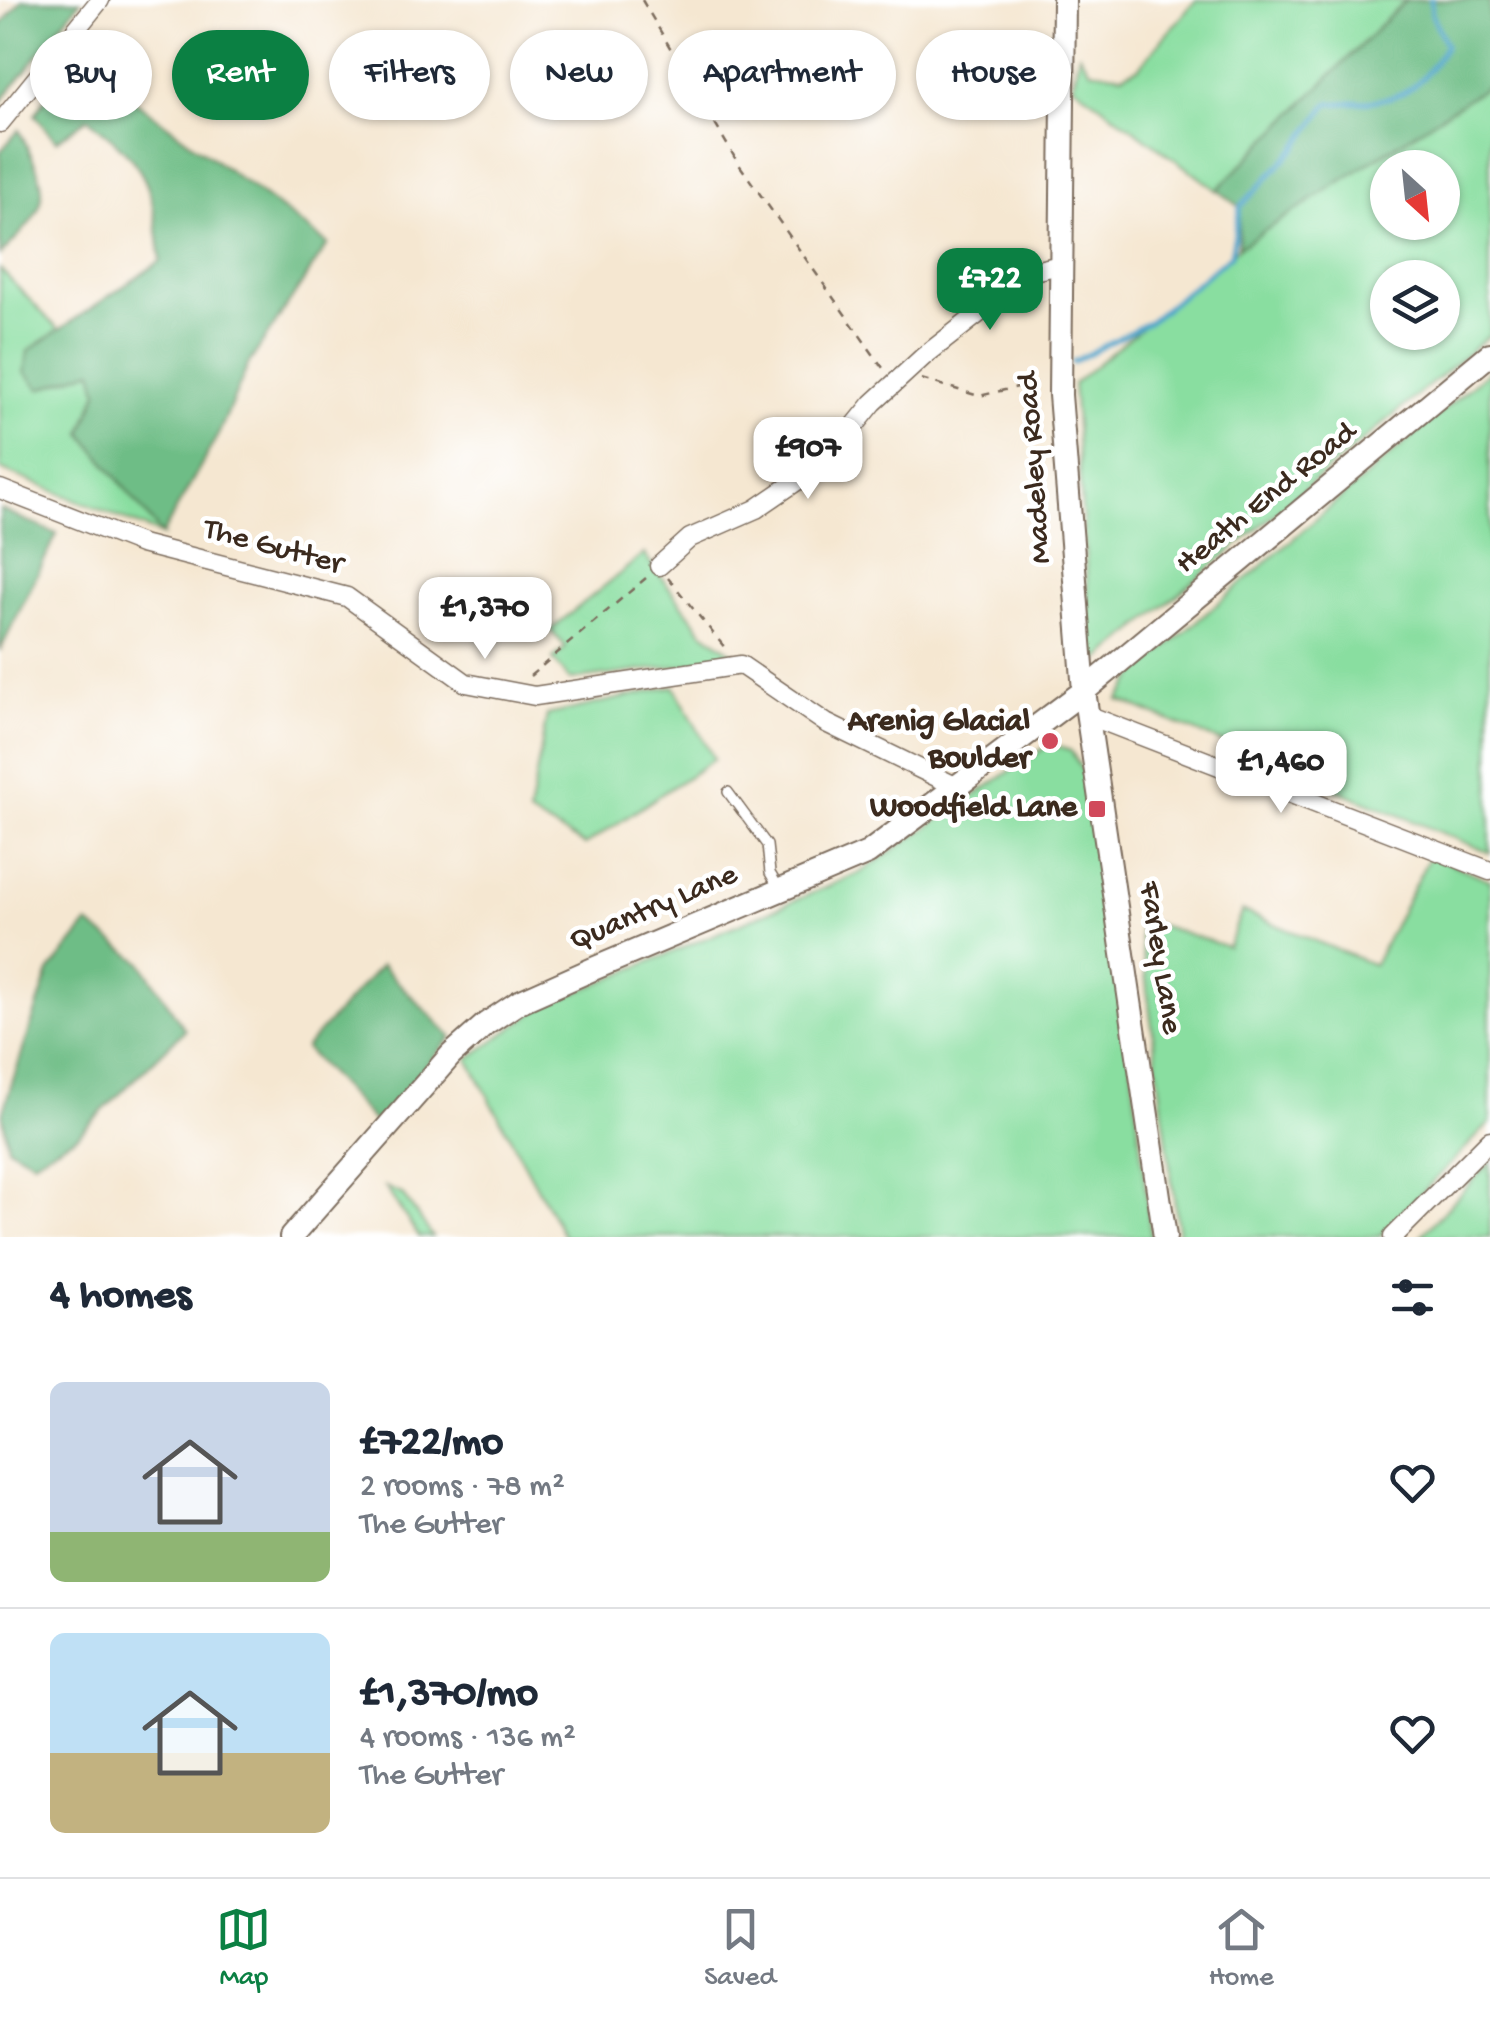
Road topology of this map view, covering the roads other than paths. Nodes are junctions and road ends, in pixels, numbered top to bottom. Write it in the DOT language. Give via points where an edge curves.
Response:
graph roads {
  1 [pos="100,0"];
  2 [pos="1064,0"];
  3 [pos="0,123"];
  4 [pos="1061,265"];
  5 [pos="1490,354"];
  6 [pos="0,489"];
  7 [pos="659,566"];
  8 [pos="1084,691"];
  9 [pos="1090,716"];
  10 [pos="959,788"];
  11 [pos="728,792"];
  12 [pos="1490,871"];
  13 [pos="781,892"];
  14 [pos="1490,1140"];
  15 [pos="291,1237"];
  16 [pos="1165,1237"];
  17 [pos="1393,1237"];
  1 -- 3 [label="street"];
  2 -- 4 [label="street, Madeley Road"];
  4 -- 7 [label="street" via="1034,271 905,374 826,460 756,509 690,538"];
  4 -- 8 [label="street, Madeley Road" via="1060,376"];
  5 -- 8 [label="street, Heath End Road"];
  6 -- 10 [label="street, The Gutter" via="141,544 347,597 466,682 535,696 745,668 826,723"];
  8 -- 9 [label="street, Farley Lane"];
  8 -- 10 [label="street, Quantry Lane"];
  9 -- 12 [label="street"];
  9 -- 16 [label="street, Farley Lane"];
  10 -- 13 [label="street, Quantry Lane" via="868,854"];
  11 -- 13 [label="lane" via="766,845"];
  13 -- 15 [label="street, Quantry Lane" via="548,989 486,1024"];
  14 -- 17 [label="street"];
}
